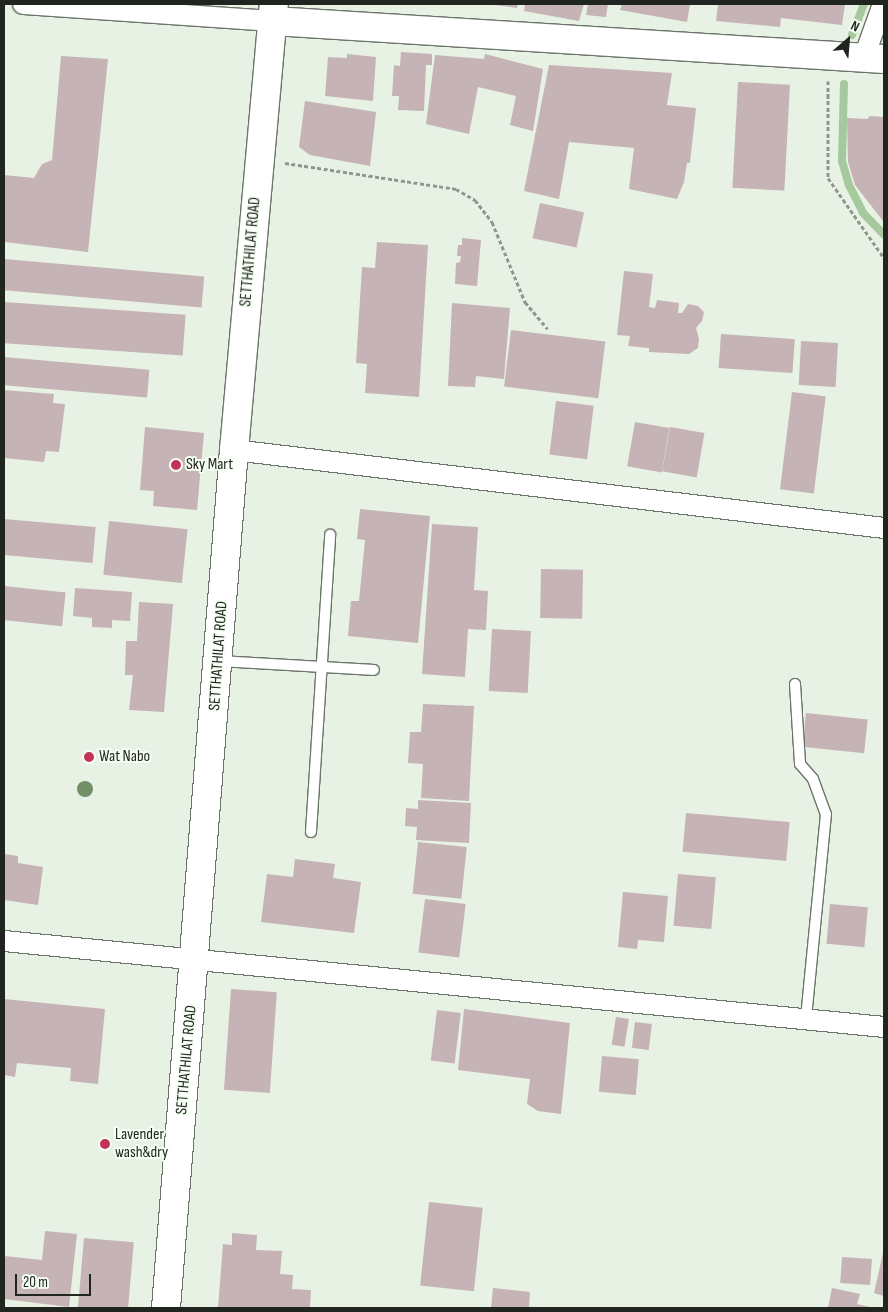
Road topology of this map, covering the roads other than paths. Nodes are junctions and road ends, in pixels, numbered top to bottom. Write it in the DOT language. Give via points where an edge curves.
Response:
graph roads {
  1 [pos="23,4"];
  2 [pos="883,4"];
  3 [pos="273,12"];
  4 [pos="874,58"];
  5 [pos="234,450"];
  6 [pos="884,528"];
  7 [pos="330,535"];
  8 [pos="218,661"];
  9 [pos="321,667"];
  10 [pos="374,670"];
  11 [pos="794,684"];
  12 [pos="311,832"];
  13 [pos="4,941"];
  14 [pos="195,960"];
  15 [pos="806,1019"];
  16 [pos="884,1027"];
  17 [pos="166,1308"];
  1 -- 3 [label="street"];
  2 -- 4 [label="street"];
  3 -- 4 [label="street"];
  3 -- 5 [label="street, SETTHATHILAT ROAD"];
  5 -- 6 [label="street"];
  5 -- 8 [label="street, SETTHATHILAT ROAD"];
  7 -- 9 [label="lane"];
  8 -- 9 [label="lane"];
  8 -- 14 [label="street, SETTHATHILAT ROAD"];
  9 -- 10 [label="lane"];
  9 -- 12 [label="lane"];
  11 -- 15 [label="lane" via="800,764 813,779 826,814"];
  13 -- 14 [label="street"];
  14 -- 15 [label="street"];
  14 -- 17 [label="street, SETTHATHILAT ROAD"];
  15 -- 16 [label="street"];
}
